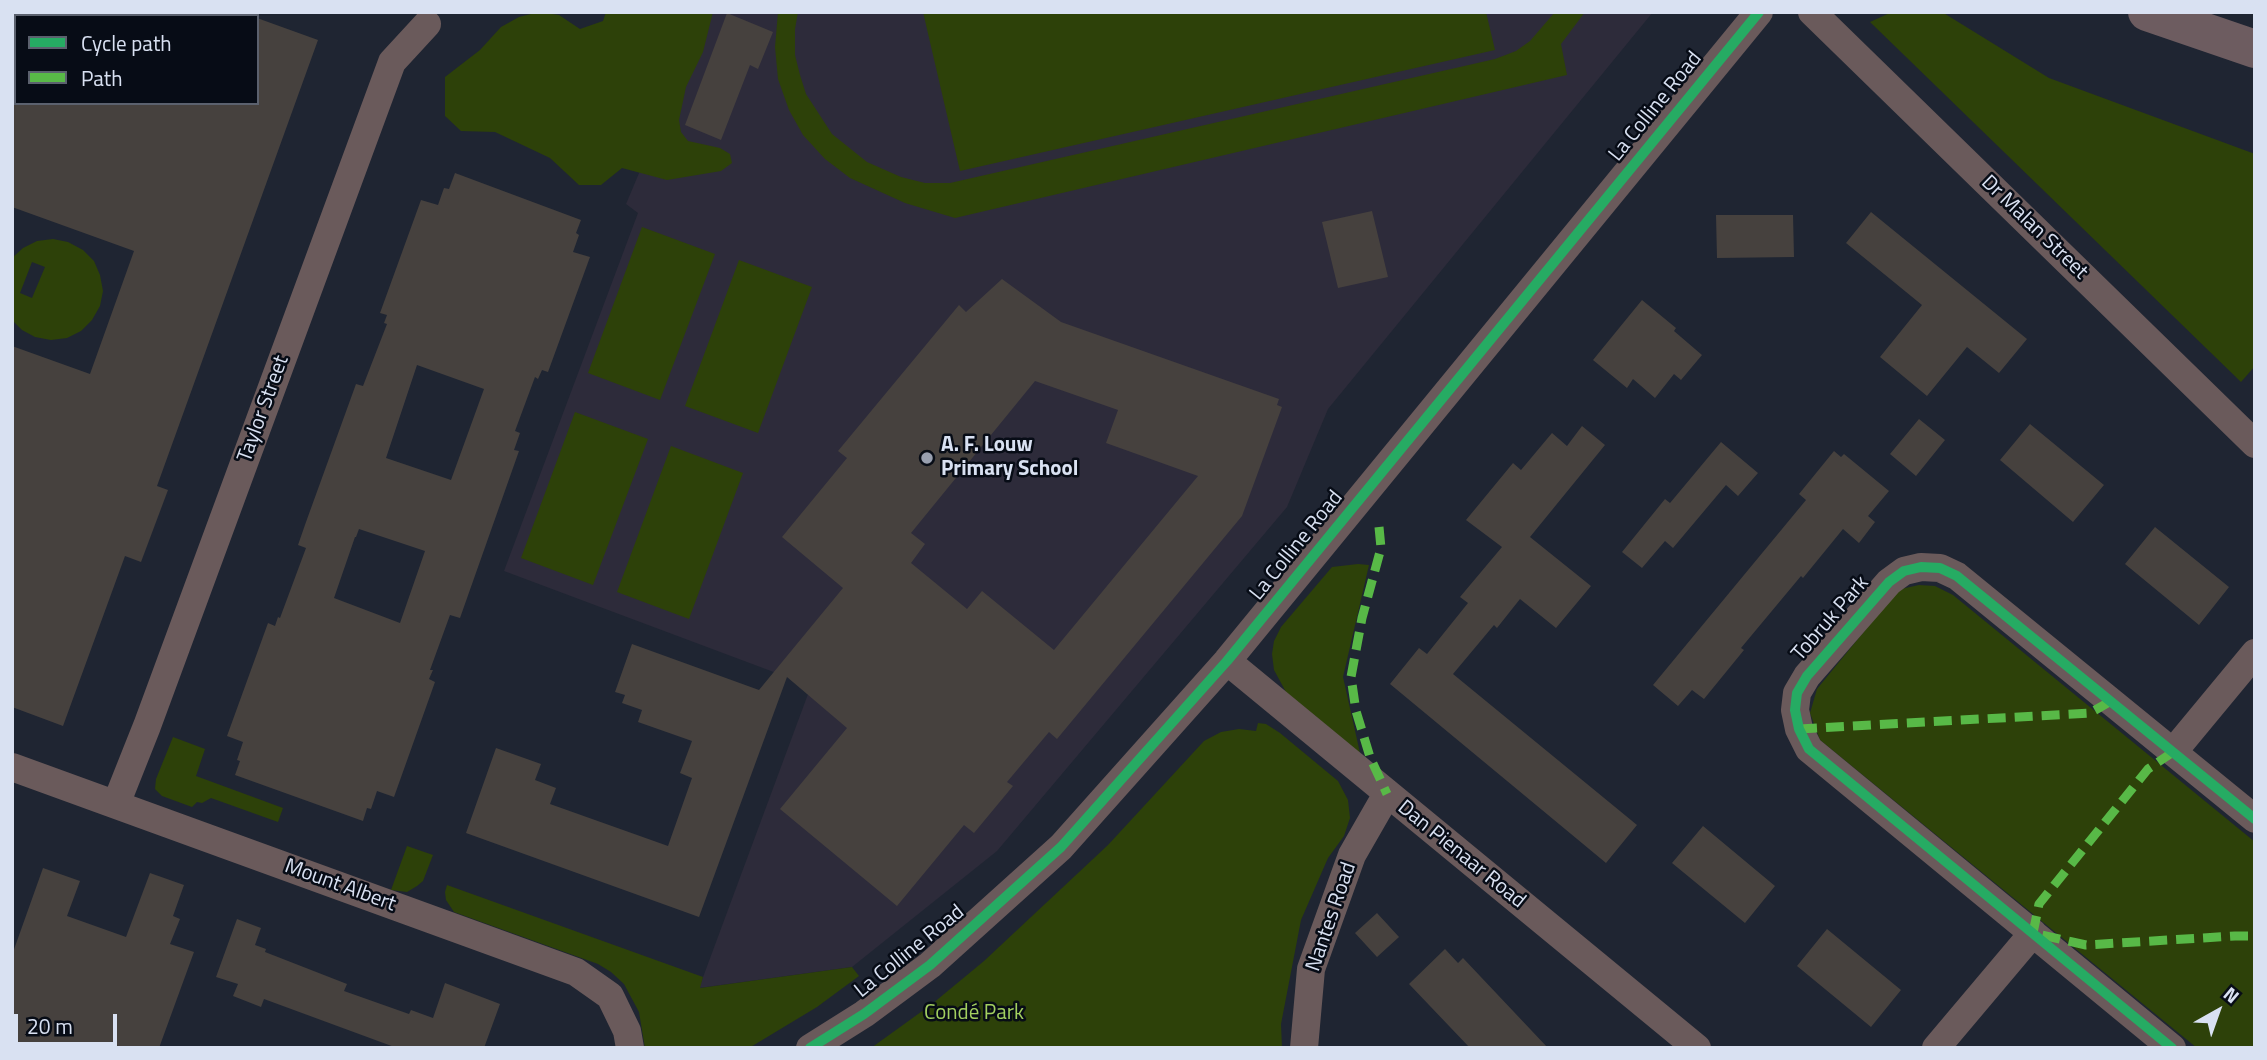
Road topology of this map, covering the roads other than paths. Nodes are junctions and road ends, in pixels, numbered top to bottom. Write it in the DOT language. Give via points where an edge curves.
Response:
graph roads {
  1 [pos="1759,12"];
  2 [pos="1812,12"];
  3 [pos="2147,12"];
  4 [pos="427,24"];
  5 [pos="2255,48"];
  6 [pos="2255,444"];
  7 [pos="2255,653"];
  8 [pos="1227,661"];
  9 [pos="2173,752"];
  10 [pos="12,767"];
  11 [pos="1387,794"];
  12 [pos="116,804"];
  13 [pos="2255,819"];
  14 [pos="2033,933"];
  15 [pos="630,1048"];
  16 [pos="810,1048"];
  17 [pos="1304,1048"];
  18 [pos="1697,1048"];
  19 [pos="1936,1048"];
  20 [pos="2172,1048"];
  1 -- 8 [label="street, La Colline Road"];
  2 -- 6 [label="street, Dr Malan Street"];
  3 -- 5 [label="main road"];
  4 -- 12 [label="street, Taylor Street" via="392,61"];
  7 -- 9 [label="street"];
  8 -- 11 [label="street, Dan Pienaar Road"];
  8 -- 16 [label="street, La Colline Road" via="1061,846 930,965"];
  9 -- 13 [label="street, Tobruk Park"];
  9 -- 14 [label="street, Tobruk Park" via="1957,576 1940,568 1921,566 1889,582 1807,676 1797,693 1795,710 1809,749"];
  10 -- 12 [label="street, Mount Albert"];
  11 -- 17 [label="street, Nantes Road" via="1352,855 1311,969"];
  11 -- 18 [label="street, Dan Pienaar Road"];
  12 -- 15 [label="street, Mount Albert" via="576,972 610,996 628,1031"];
  14 -- 19 [label="street"];
  14 -- 20 [label="street, Tobruk Park"];
}
